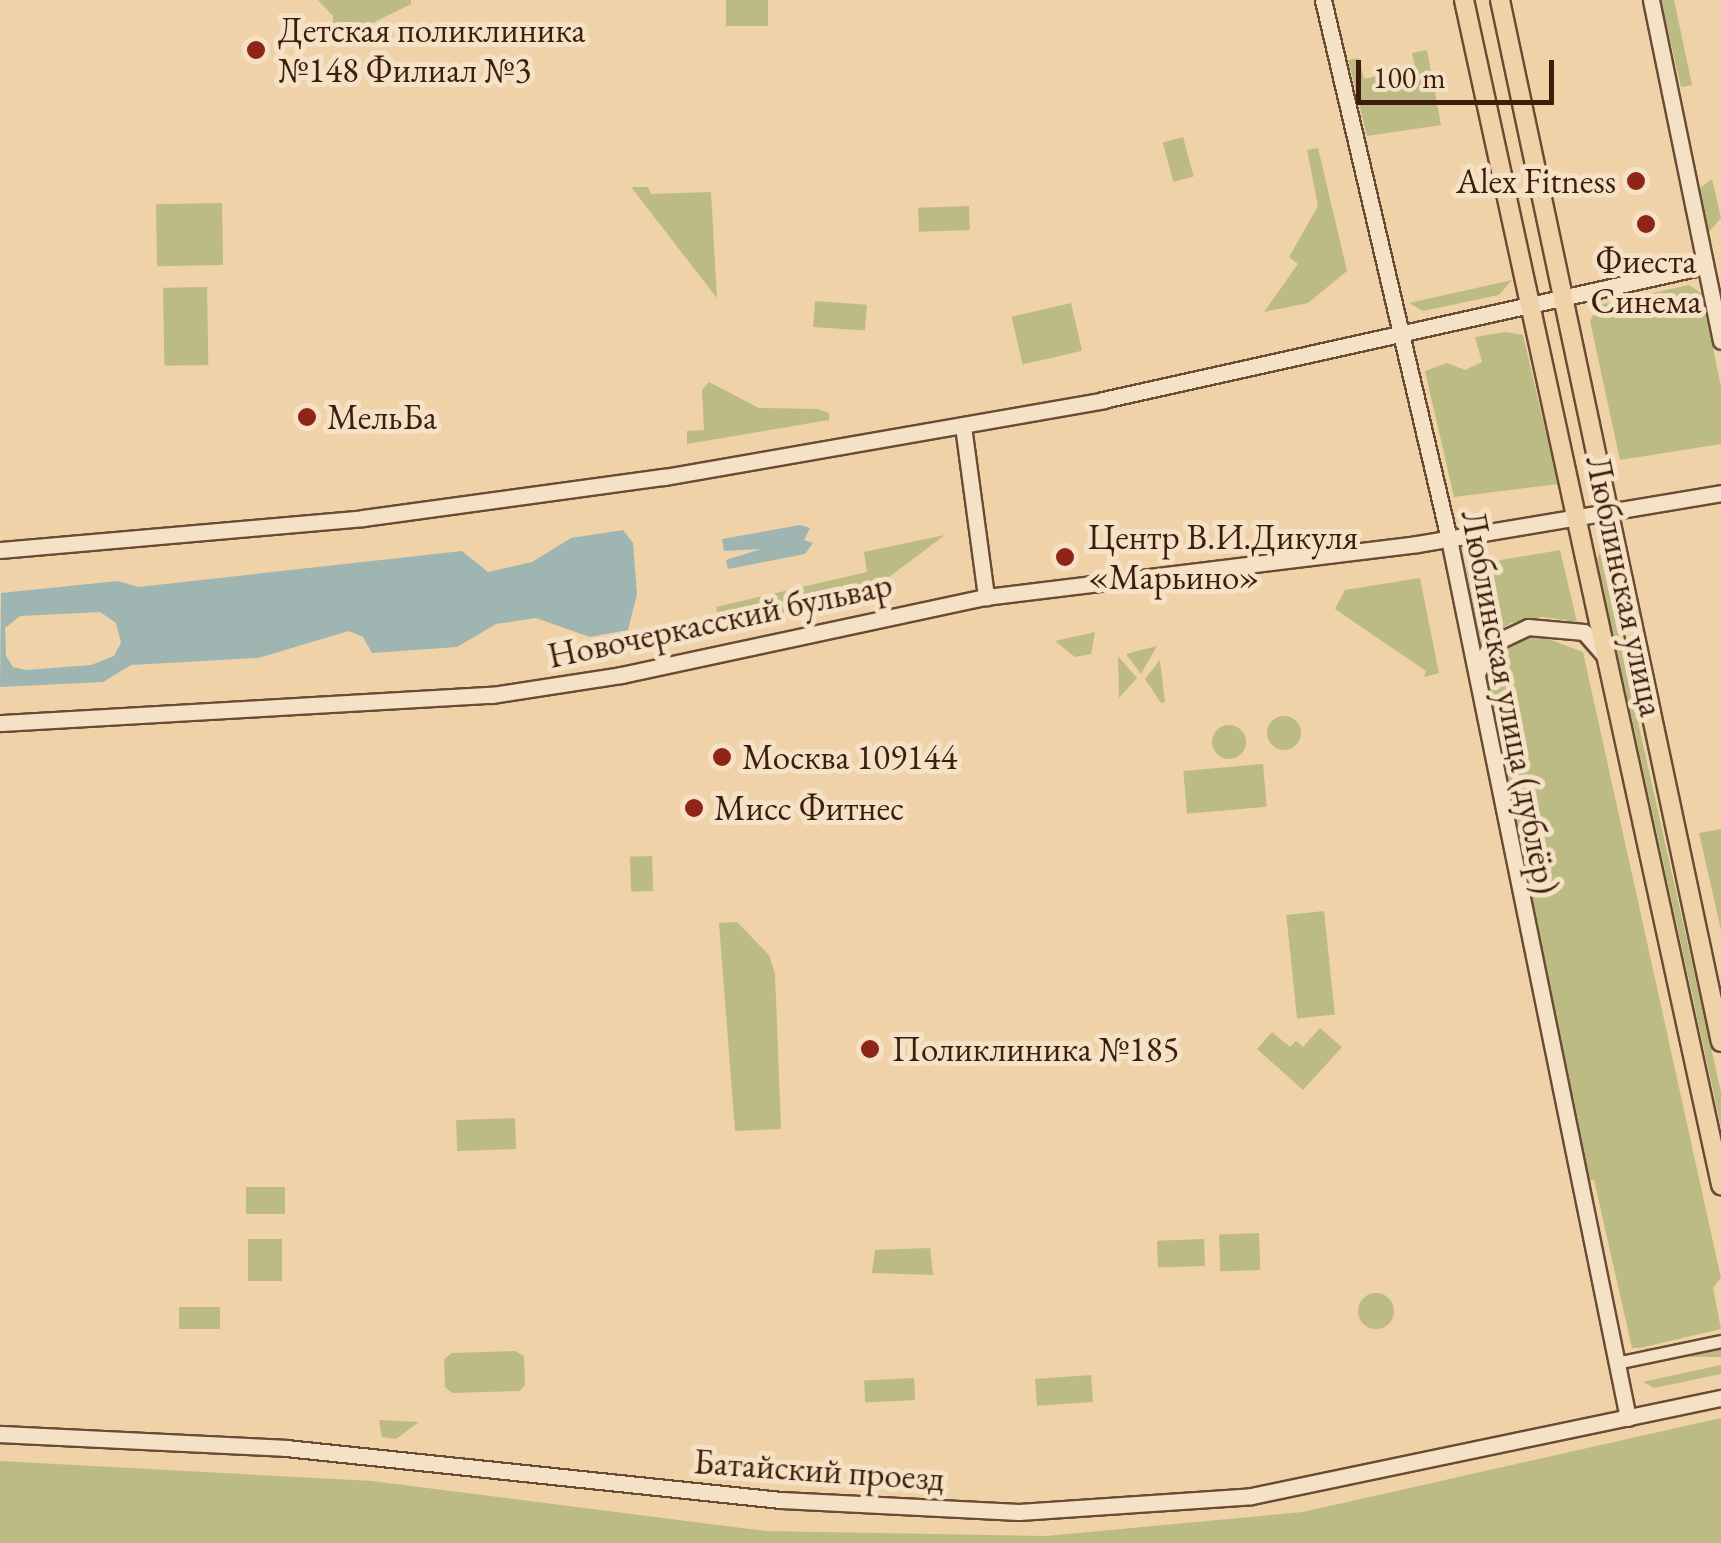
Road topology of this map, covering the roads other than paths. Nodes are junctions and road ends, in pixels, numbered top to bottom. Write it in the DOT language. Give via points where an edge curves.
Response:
graph roads {
  1 [pos="1323,0"];
  2 [pos="1464,0"];
  3 [pos="1500,0"];
  4 [pos="1651,0"];
  5 [pos="1706,266"];
  6 [pos="1564,299"];
  7 [pos="1530,306"];
  8 [pos="1719,320"];
  9 [pos="1401,334"];
  10 [pos="1721,341"];
  11 [pos="963,426"];
  12 [pos="1721,493"];
  13 [pos="1608,513"];
  14 [pos="1577,519"];
  15 [pos="1448,539"];
  16 [pos="0,550"];
  17 [pos="986,597"];
  18 [pos="1608,664"];
  19 [pos="1476,678"];
  20 [pos="0,723"];
  21 [pos="1721,1042"];
  22 [pos="1721,1185"];
  23 [pos="1721,1341"];
  24 [pos="1616,1363"];
  25 [pos="1721,1398"];
  26 [pos="1628,1418"];
  27 [pos="0,1434"];
  1 -- 9 [label="street, Люблинская улица (дублёр)"];
  2 -- 7 [label="main road, Люблинская улица"];
  3 -- 6 [label="main road, Люблинская улица"];
  4 -- 5 [label="street"];
  5 -- 6 [label="street"];
  5 -- 8 [label="street"];
  6 -- 7 [label="street"];
  6 -- 13 [label="main road, Люблинская улица"];
  7 -- 9 [label="street"];
  7 -- 14 [label="main road, Люблинская улица"];
  8 -- 10 [label="street"];
  9 -- 11 [label="street"];
  9 -- 15 [label="street, Люблинская улица (дублёр)"];
  11 -- 16 [label="street" via="475,505"];
  11 -- 17 [label="street"];
  12 -- 13 [label="street, Новочеркасский бульвар"];
  13 -- 14 [label="street, Новочеркасский бульвар"];
  13 -- 21 [label="main road, Люблинская улица"];
  14 -- 15 [label="street, Новочеркасский бульвар"];
  14 -- 18 [label="main road, Люблинская улица"];
  15 -- 17 [label="street, Новочеркасский бульвар"];
  15 -- 19 [label="street, Люблинская улица (дублёр)"];
  17 -- 20 [label="street, Новочеркасский бульвар" via="492,695"];
  18 -- 19 [label="street" via="1584,632 1543,624 1516,629 1490,645"];
  18 -- 22 [label="main road, Люблинская улица"];
  19 -- 24 [label="street, Люблинская улица (дублёр)"];
  23 -- 24 [label="street"];
  24 -- 26 [label="street, Люблинская улица (дублёр)"];
  25 -- 26 [label="street, Батайский проезд"];
  26 -- 27 [label="street, Батайский проезд" via="1251,1496 1019,1512 780,1500 286,1448"];
}
